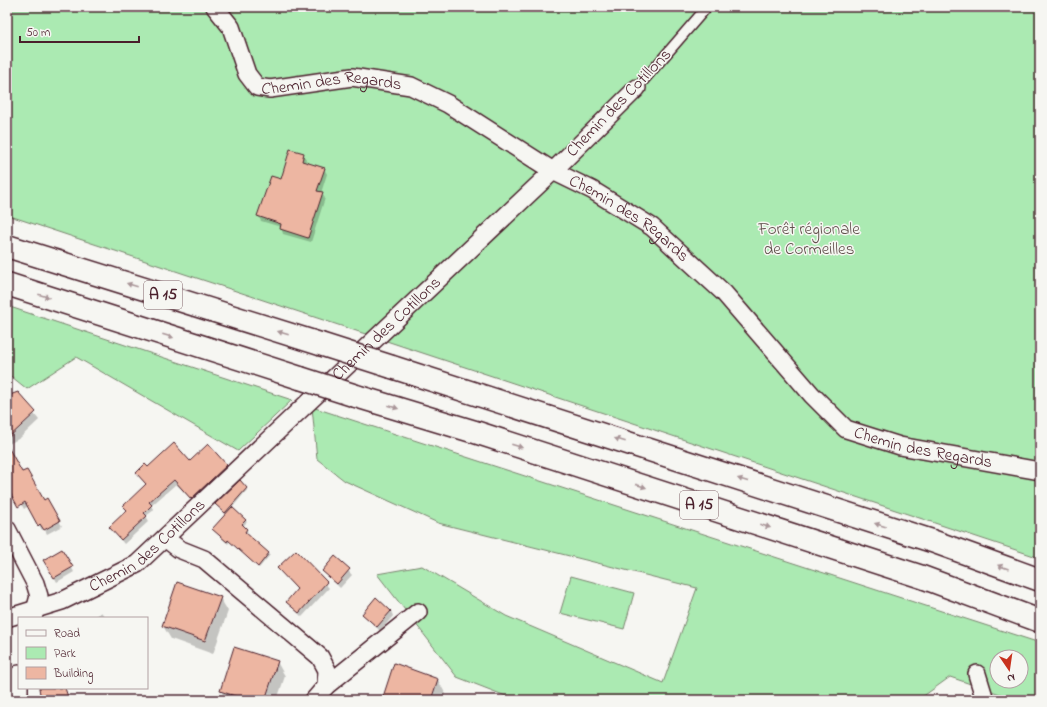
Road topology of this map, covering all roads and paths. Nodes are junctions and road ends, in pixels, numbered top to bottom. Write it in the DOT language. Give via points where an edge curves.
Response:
graph roads {
  1 [pos="216,7"];
  2 [pos="707,7"];
  3 [pos="637,88"];
  4 [pos="553,171"];
  5 [pos="7,246"];
  6 [pos="7,284"];
  7 [pos="1040,471"];
  8 [pos="7,529"];
  9 [pos="165,538"];
  10 [pos="1040,580"];
  11 [pos="418,612"];
  12 [pos="35,614"];
  13 [pos="7,617"];
  14 [pos="1040,621"];
  15 [pos="977,674"];
  16 [pos="326,686"];
  17 [pos="18,689"];
  18 [pos="20,700"];
  19 [pos="314,700"];
  20 [pos="985,700"];
  1 -- 4 [label="street, Chemin des Regards" via="231,27 247,74 257,87 270,89 352,77 411,86 448,104"];
  2 -- 3 [label="lane, Chemin des Cotillons"];
  3 -- 4 [label="street, Chemin des Cotillons"];
  4 -- 7 [label="street, Chemin des Regards" via="592,190 652,227 724,293 812,396 846,428 900,446"];
  4 -- 9 [label="street, Chemin des Cotillons"];
  10 -- 5 [label="highway, A 15, one-way, bridge" via="932,541"];
  6 -- 14 [label="highway, A 15, one-way, bridge" via="922,576"];
  8 -- 12 [label="street" via="39,596"];
  9 -- 12 [label="street, Chemin des Cotillons" via="137,564"];
  9 -- 16 [label="street" via="179,550 204,560 320,656 327,670"];
  11 -- 16 [label="street"];
  12 -- 13 [label="street, Chemin des Cotillons"];
  15 -- 20 [label="street"];
  16 -- 19 [label="street"];
  17 -- 18 [label="street"];
}
